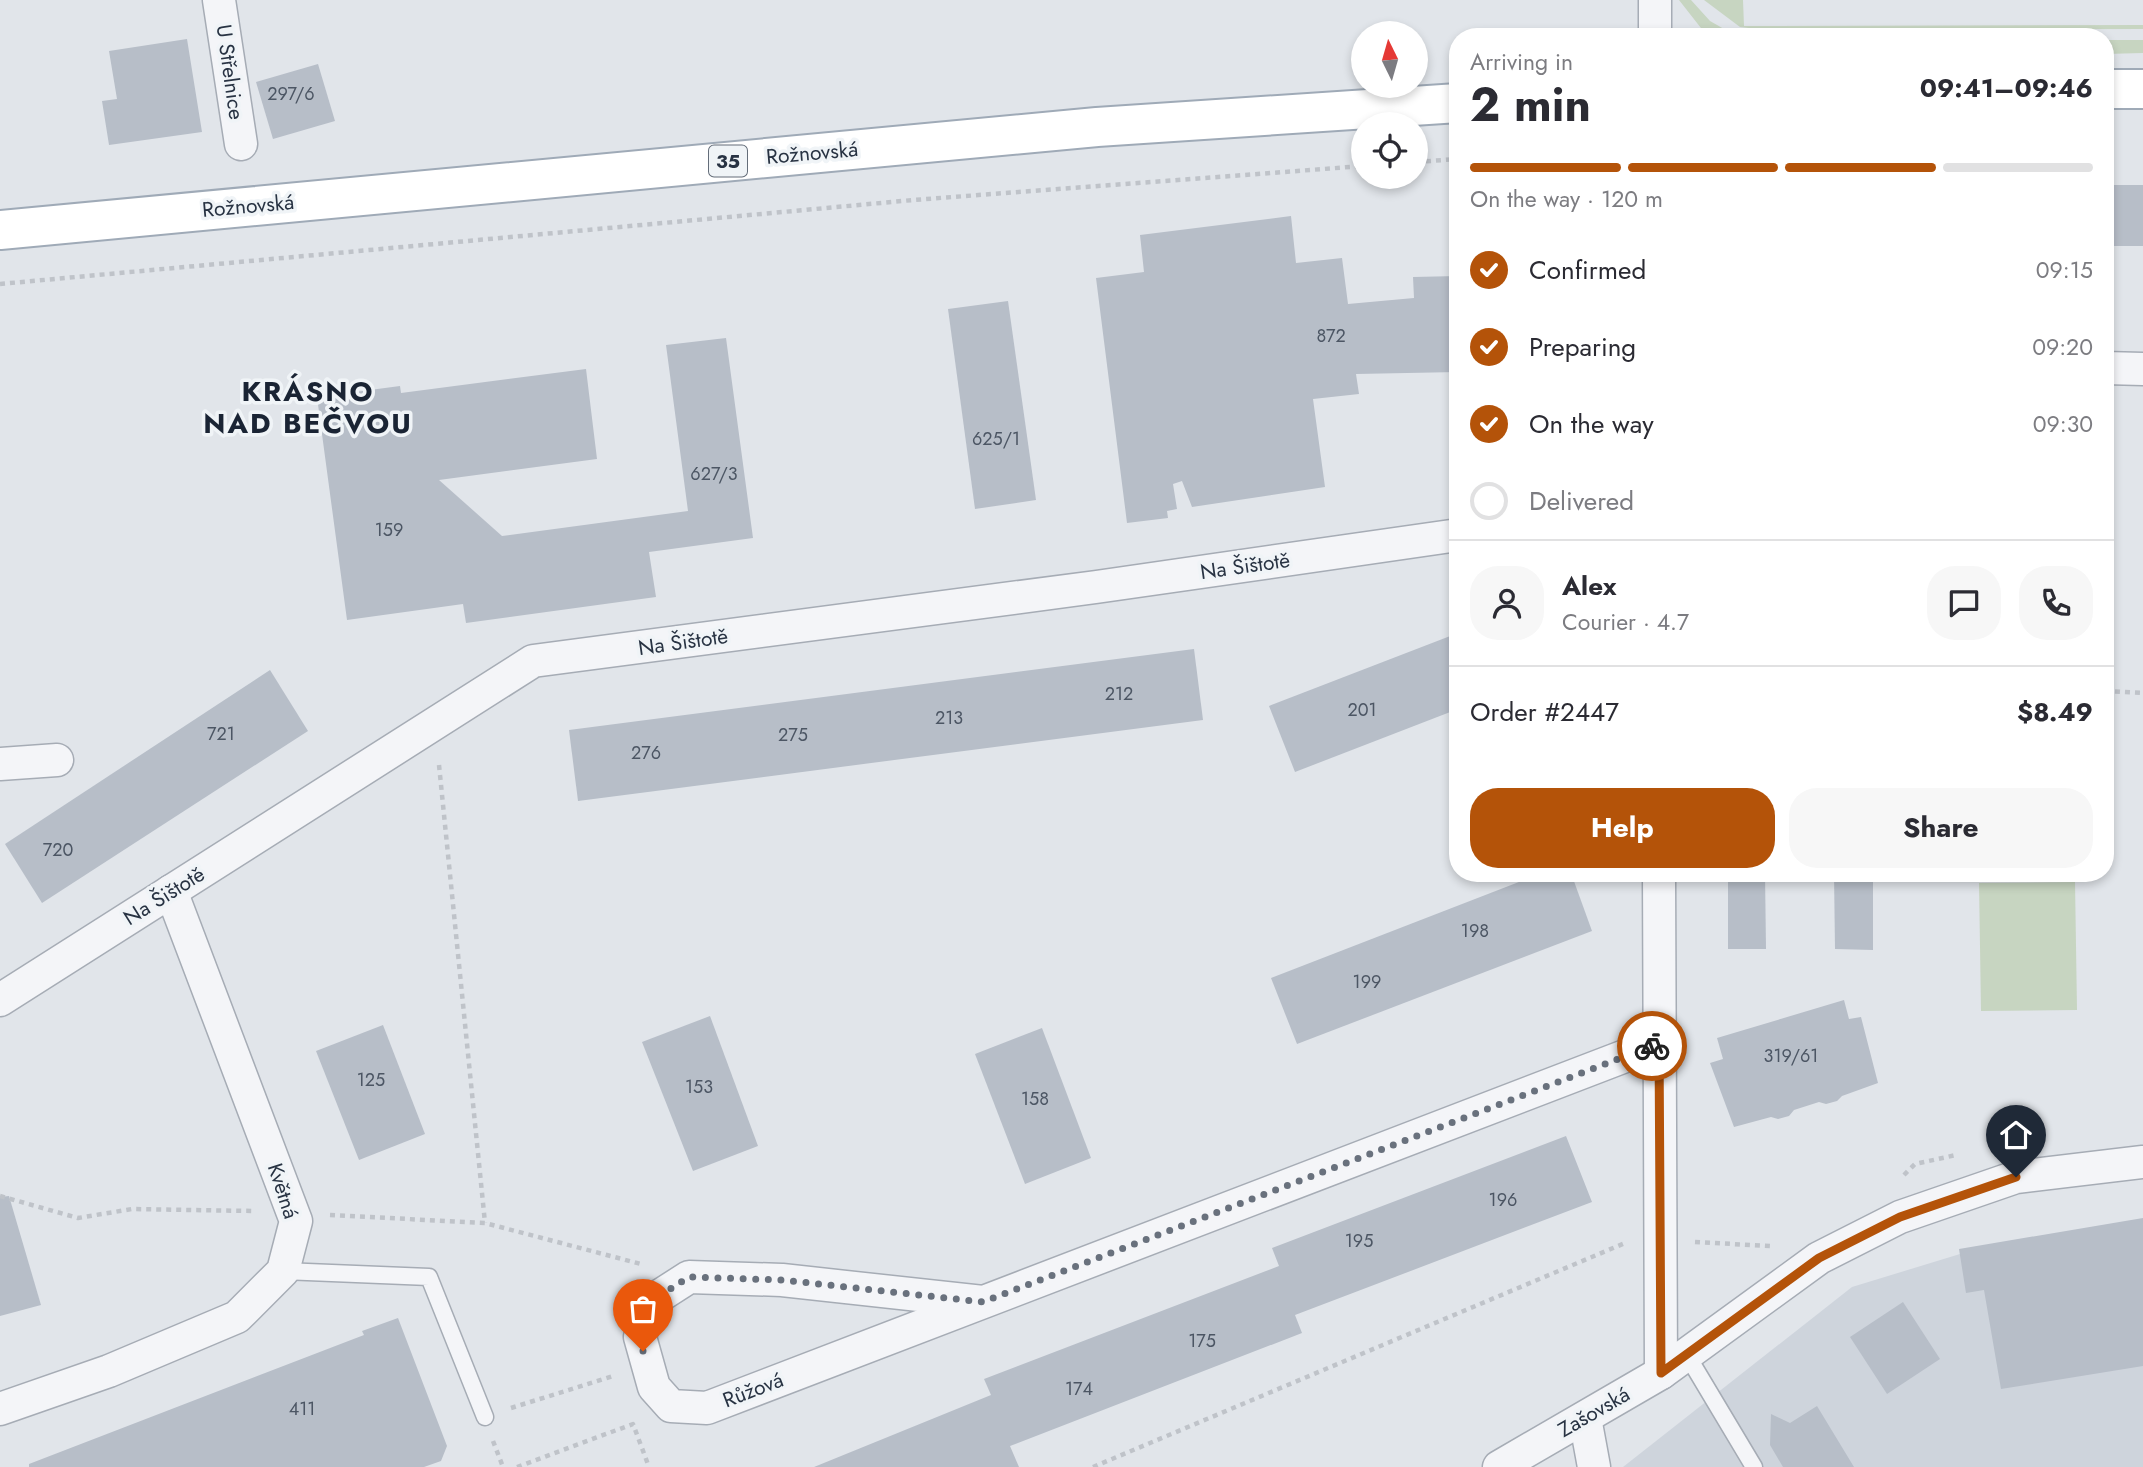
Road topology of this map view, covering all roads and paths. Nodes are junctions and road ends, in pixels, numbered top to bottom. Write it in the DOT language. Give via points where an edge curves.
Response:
graph roads {
  1 [pos="219,0"];
  2 [pos="1655,0"];
  3 [pos="1655,28"];
  4 [pos="2114,89"];
  5 [pos="2143,89"];
  6 [pos="1449,104"];
  7 [pos="241,144"];
  8 [pos="1449,160"];
  9 [pos="1428,161"];
  10 [pos="1351,167"];
  11 [pos="0,230"];
  12 [pos="0,284"];
  13 [pos="2114,368"];
  14 [pos="2143,369"];
  15 [pos="1449,536"];
  16 [pos="2114,691"];
  17 [pos="2143,693"];
  18 [pos="438,754"];
  19 [pos="57,760"];
  20 [pos="0,764"];
  21 [pos="1659,882"];
  22 [pos="172,891"];
  23 [pos="0,1000"];
  24 [pos="1659,1043"];
  25 [pos="2143,1162"];
  26 [pos="0,1196"];
  27 [pos="293,1213"];
  28 [pos="485,1223"];
  29 [pos="1660,1238"];
  30 [pos="283,1271"];
  31 [pos="689,1277"];
  32 [pos="983,1302"];
  33 [pos="1687,1355"];
  34 [pos="646,1365"];
  35 [pos="1661,1373"];
  36 [pos="0,1409"];
  37 [pos="485,1417"];
  38 [pos="1585,1418"];
  39 [pos="517,1467"];
  40 [pos="649,1467"];
  41 [pos="1093,1467"];
  42 [pos="1499,1467"];
  43 [pos="1594,1467"];
  44 [pos="1754,1467"];
  1 -- 7 [label="street, U Střelnice"];
  2 -- 3 [label="street"];
  4 -- 5 [label="main road"];
  6 -- 11 [label="main road, Rožnovská / 35" via="1071,129"];
  8 -- 9 [label="path"];
  10 -- 12 [label="path" via="913,200"];
  13 -- 14 [label="street"];
  15 -- 22 [label="street, Na Šištotě" via="533,661"];
  16 -- 17 [label="path"];
  18 -- 28 [label="path"];
  19 -- 20 [label="street"];
  21 -- 24 [label="street"];
  22 -- 23 [label="street, Na Šištotě"];
  22 -- 27 [label="street, Květná"];
  24 -- 29 [label="street"];
  24 -- 32 [label="street, Růžová"];
  25 -- 33 [label="street, Zašovská" via="2016,1177 1900,1217 1819,1258"];
  26 -- 27 [label="path" via="78,1218 132,1209"];
  27 -- 28 [label="path"];
  27 -- 30 [label="street, Květná" via="296,1221"];
  28 -- 31 [label="path"];
  29 -- 35 [label="street"];
  29 -- 41 [label="path" via="1635,1239"];
  30 -- 36 [label="street" via="237,1317 109,1371"];
  30 -- 37 [label="lane" via="429,1277"];
  31 -- 32 [label="street, Růžová" via="782,1280"];
  31 -- 34 [label="street, Růžová" via="650,1302 640,1337"];
  32 -- 34 [label="street, Růžová" via="707,1408 671,1406 654,1387"];
  33 -- 35 [label="street, Zašovská"];
  33 -- 44 [label="lane"];
  34 -- 37 [label="path"];
  35 -- 38 [label="street, Zašovská"];
  38 -- 42 [label="street, Zašovská"];
  38 -- 43 [label="street"];
  39 -- 40 [label="path" via="633,1424"];
}
